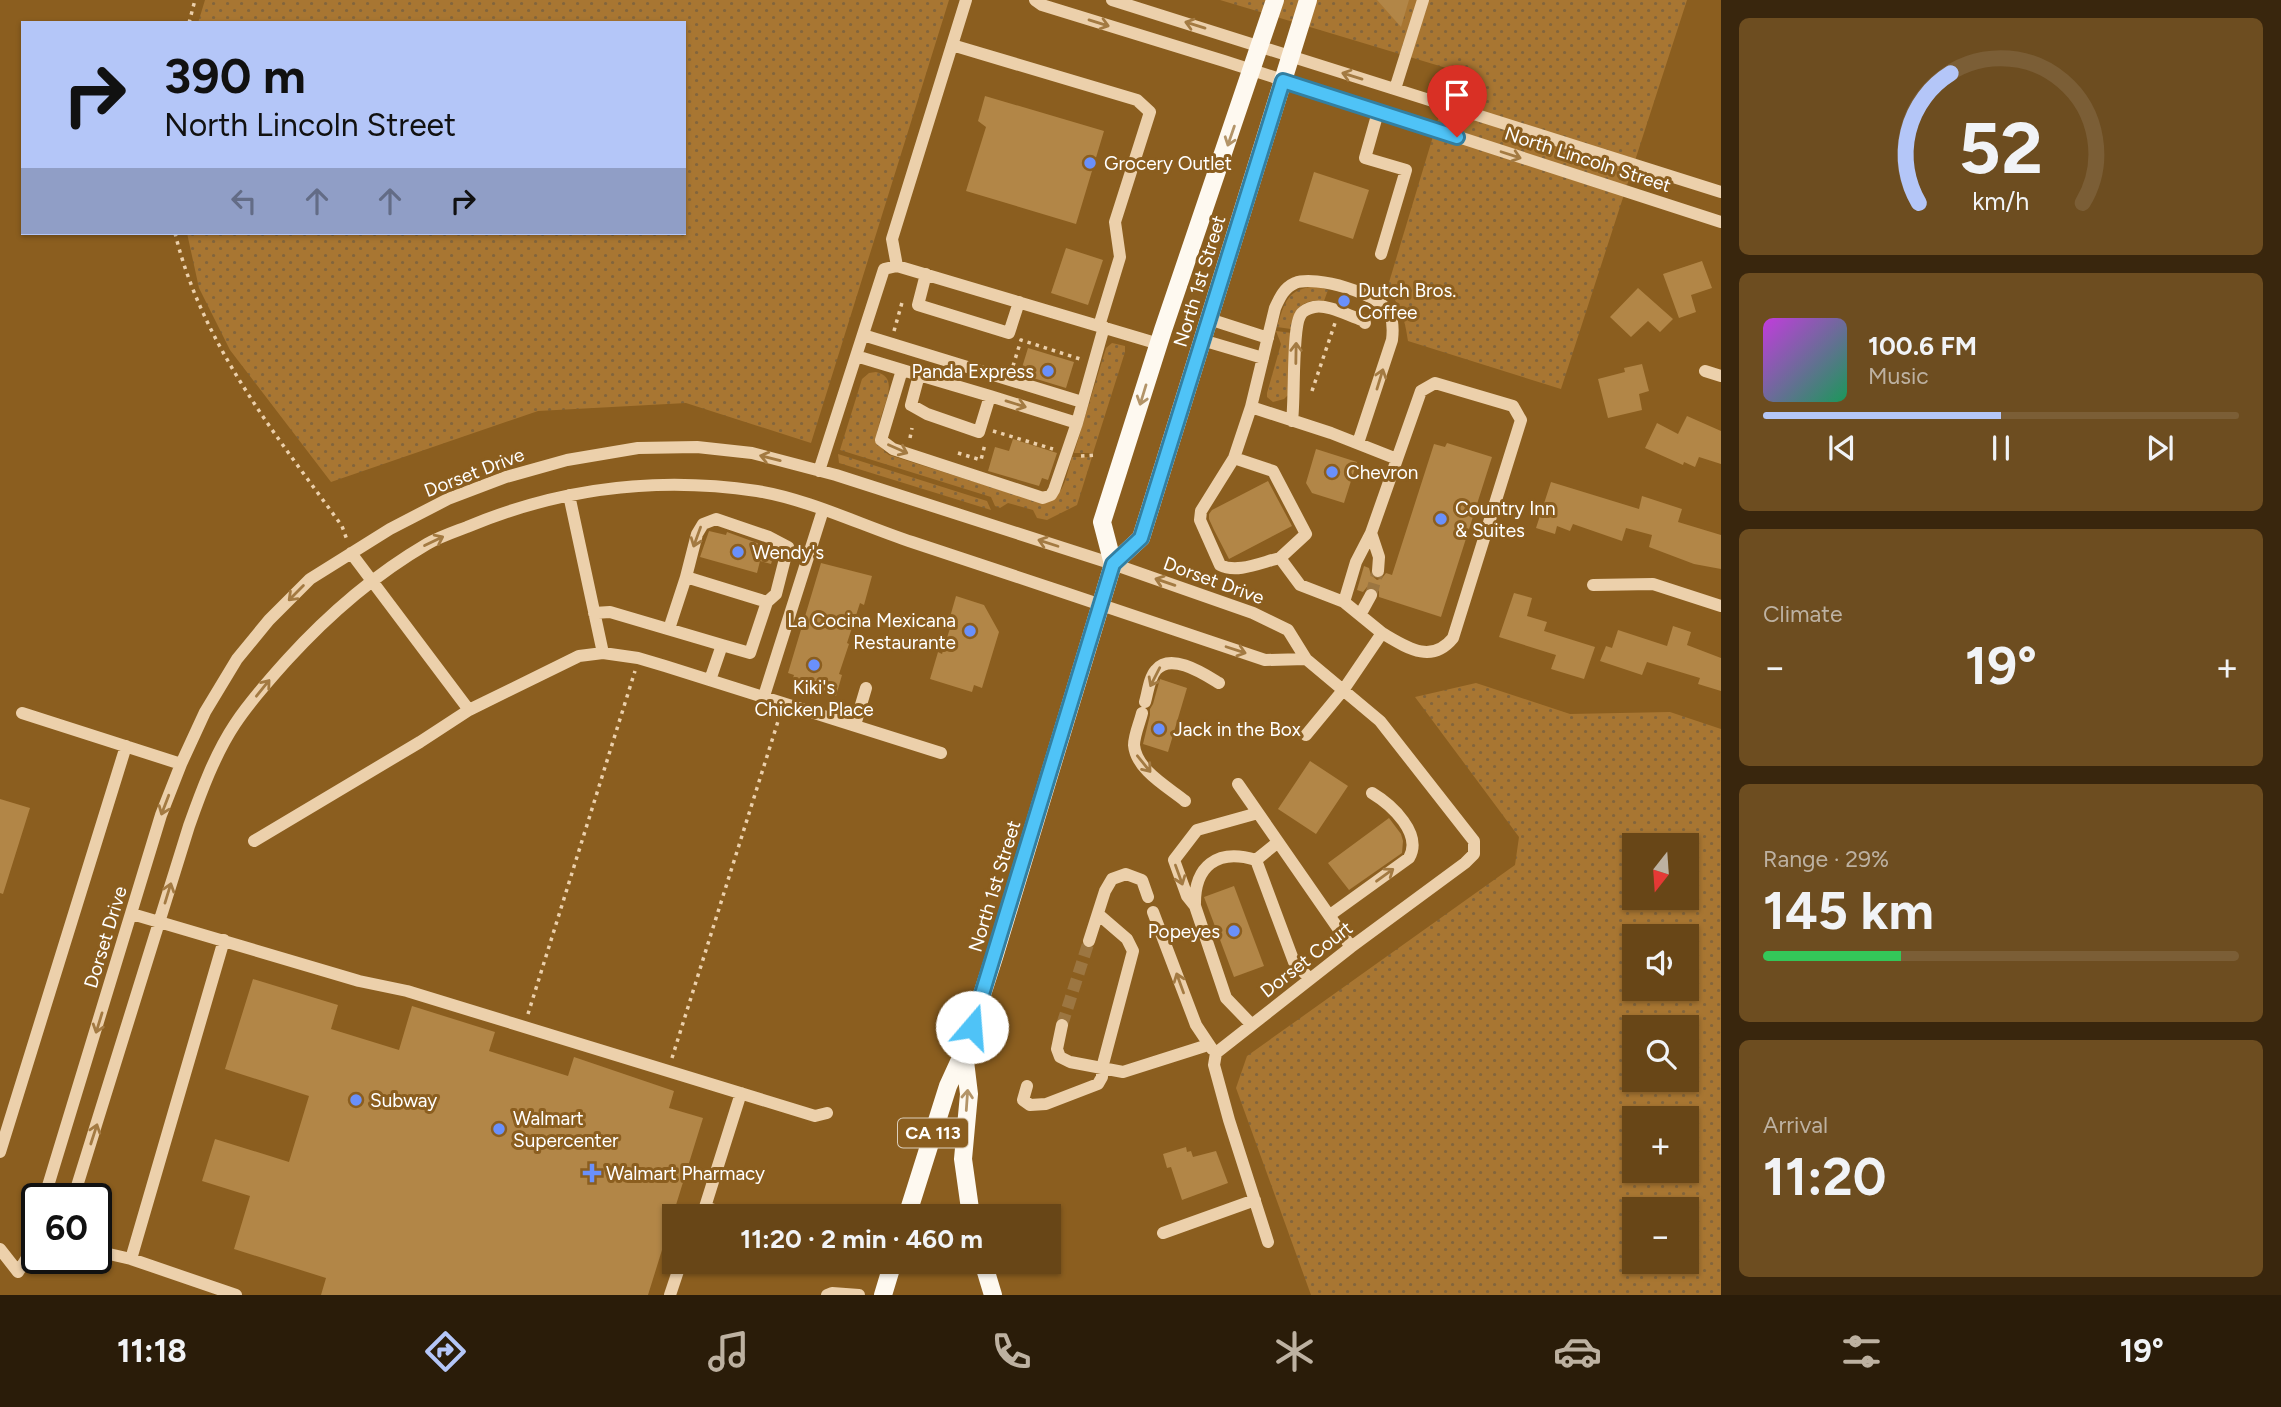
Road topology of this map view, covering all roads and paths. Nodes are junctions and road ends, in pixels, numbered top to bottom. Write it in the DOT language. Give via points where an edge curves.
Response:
graph roads {
  1 [pos="195,0"];
  2 [pos="966,0"];
  3 [pos="1035,0"];
  4 [pos="1112,0"];
  5 [pos="1275,0"];
  6 [pos="1308,0"];
  7 [pos="1423,0"];
  8 [pos="190,21"];
  9 [pos="952,45"];
  10 [pos="1260,46"];
  11 [pos="1291,56"];
  12 [pos="1252,71"];
  13 [pos="1283,81"];
  14 [pos="1395,89"];
  15 [pos="1378,112"];
  16 [pos="1721,192"];
  17 [pos="1721,222"];
  18 [pos="176,235"];
  19 [pos="1381,254"];
  20 [pos="897,266"];
  21 [pos="926,274"];
  22 [pos="904,297"];
  23 [pos="1019,302"];
  24 [pos="1325,308"];
  25 [pos="1209,319"];
  26 [pos="1365,323"];
  27 [pos="1102,327"];
  28 [pos="863,335"];
  29 [pos="906,335"];
  30 [pos="1268,338"];
  31 [pos="1202,340"];
  32 [pos="1159,344"];
  33 [pos="856,356"];
  34 [pos="1263,358"];
  35 [pos="1013,369"];
  36 [pos="1077,369"];
  37 [pos="902,370"];
  38 [pos="1705,371"];
  39 [pos="919,375"];
  40 [pos="1721,376"];
  41 [pos="1312,391"];
  42 [pos="990,396"];
  43 [pos="1082,402"];
  44 [pos="1251,407"];
  45 [pos="1062,418"];
  46 [pos="1292,421"];
  47 [pos="1077,423"];
  48 [pos="912,428"];
  49 [pos="985,434"];
  50 [pos="921,442"];
  51 [pos="1358,443"];
  52 [pos="957,453"];
  53 [pos="1067,453"];
  54 [pos="1096,455"];
  55 [pos="1234,457"];
  56 [pos="1397,459"];
  57 [pos="819,471"];
  58 [pos="569,495"];
  59 [pos="823,510"];
  60 [pos="1371,533"];
  61 [pos="351,553"];
  62 [pos="1280,558"];
  63 [pos="1113,564"];
  64 [pos="1378,571"];
  65 [pos="686,576"];
  66 [pos="372,582"];
  67 [pos="1593,585"];
  68 [pos="1371,595"];
  69 [pos="767,601"];
  70 [pos="1344,601"];
  71 [pos="1101,605"];
  72 [pos="1721,606"];
  73 [pos="594,613"];
  74 [pos="1360,615"];
  75 [pos="669,629"];
  76 [pos="1382,633"];
  77 [pos="722,645"];
  78 [pos="603,653"];
  79 [pos="1306,659"];
  80 [pos="636,668"];
  81 [pos="710,680"];
  82 [pos="1219,683"];
  83 [pos="866,688"];
  84 [pos="1344,689"];
  85 [pos="764,696"];
  86 [pos="469,710"];
  87 [pos="22,713"];
  88 [pos="780,714"];
  89 [pos="855,725"];
  90 [pos="1306,734"];
  91 [pos="126,746"];
  92 [pos="941,753"];
  93 [pos="181,764"];
  94 [pos="1238,784"];
  95 [pos="1372,793"];
  96 [pos="1185,801"];
  97 [pos="1258,813"];
  98 [pos="254,841"];
  99 [pos="1279,842"];
  100 [pos="1474,854"];
  101 [pos="1256,860"];
  102 [pos="1148,897"];
  103 [pos="1195,906"];
  104 [pos="1153,912"];
  105 [pos="132,914"];
  106 [pos="1098,914"];
  107 [pos="1329,915"];
  108 [pos="159,921"];
  109 [pos="224,940"];
  110 [pos="1089,941"];
  111 [pos="1351,947"];
  112 [pos="1310,979"];
  113 [pos="1062,1025"];
  114 [pos="1252,1025"];
  115 [pos="524,1028"];
  116 [pos="1212,1049"];
  117 [pos="964,1051"];
  118 [pos="1102,1068"];
  119 [pos="668,1071"];
  120 [pos="1027,1086"];
  121 [pos="741,1093"];
  122 [pos="827,1113"];
  123 [pos="0,1152"];
  124 [pos="49,1183"];
  125 [pos="78,1183"];
  126 [pos="1255,1200"];
  127 [pos="704,1204"];
  128 [pos="911,1204"];
  129 [pos="969,1204"];
  130 [pos="1163,1233"];
  131 [pos="1269,1242"];
  132 [pos="0,1250"];
  133 [pos="112,1255"];
  134 [pos="131,1259"];
  135 [pos="21,1267"];
  136 [pos="677,1274"];
  137 [pos="889,1274"];
  138 [pos="987,1274"];
  139 [pos="236,1295"];
  140 [pos="670,1295"];
  141 [pos="827,1295"];
  142 [pos="859,1295"];
  143 [pos="883,1295"];
  144 [pos="993,1295"];
  1 -- 8 [label="path"];
  2 -- 9 [label="street"];
  3 -- 12 [label="street, North Lincoln Street, one-way"];
  10 -- 4 [label="street, North Lincoln Street, one-way"];
  5 -- 10 [label="main road, North 1st Street"];
  6 -- 11 [label="main road, North 1st Street"];
  7 -- 14 [label="street"];
  9 -- 20 [label="street" via="892,239"];
  9 -- 27 [label="street" via="1137,100 1150,112 1115,222 1121,257"];
  10 -- 11 [label="street, North Lincoln Street"];
  10 -- 12 [label="main road, North 1st Street"];
  11 -- 13 [label="main road, North 1st Street"];
  14 -- 11 [label="street, North Lincoln Street, one-way"];
  12 -- 13 [label="street, North Lincoln Street"];
  12 -- 32 [label="main road, North 1st Street, one-way"];
  13 -- 15 [label="street, North Lincoln Street"];
  13 -- 25 [label="main road, North 1st Street"];
  14 -- 16 [label="street, North Lincoln Street"];
  15 -- 17 [label="street, North Lincoln Street, one-way"];
  15 -- 19 [label="street" via="1365,158 1406,170"];
  18 -- 61 [label="path" via="207,324 252,402 341,526"];
  20 -- 21 [label="street"];
  20 -- 28 [label="street" via="884,269"];
  21 -- 23 [label="street"];
  21 -- 23 [label="street" via="918,305 1009,333"];
  22 -- 29 [label="path" via="893,331"];
  23 -- 27 [label="street"];
  24 -- 26 [label="street"];
  24 -- 41 [label="path" via="1322,315 1336,320"];
  46 -- 24 [label="street, one-way" via="1300,316 1305,310"];
  25 -- 30 [label="street"];
  25 -- 31 [label="main road, North 1st Street"];
  27 -- 32 [label="street"];
  27 -- 43 [label="street"];
  28 -- 33 [label="street"];
  28 -- 43 [label="street"];
  30 -- 34 [label="street"];
  51 -- 30 [label="street, one-way" via="1392,341 1390,314 1384,306 1326,282 1297,282 1281,295"];
  31 -- 34 [label="street"];
  31 -- 63 [label="main road, North 1st Street" via="1141,538"];
  32 -- 63 [label="main road, North 1st Street, one-way" via="1102,522"];
  33 -- 37 [label="street"];
  33 -- 57 [label="street"];
  34 -- 44 [label="street"];
  35 -- 36 [label="path" via="1021,340 1080,358"];
  37 -- 39 [label="street"];
  37 -- 53 [label="street, one-way" via="881,440 893,449 1044,498 1054,490"];
  38 -- 40 [label="street"];
  39 -- 42 [label="street"];
  39 -- 49 [label="street" via="911,405"];
  42 -- 45 [label="street, one-way"];
  42 -- 49 [label="street"];
  43 -- 47 [label="street"];
  44 -- 46 [label="street"];
  44 -- 55 [label="street"];
  45 -- 47 [label="street"];
  45 -- 49 [label="path" via="1054,449"];
  46 -- 51 [label="street"];
  47 -- 53 [label="street"];
  48 -- 50 [label="path" via="909,438"];
  49 -- 52 [label="path" via="981,460"];
  51 -- 56 [label="street"];
  53 -- 54 [label="path"];
  55 -- 62 [label="street" via="1273,471 1306,534"];
  55 -- 62 [label="street" via="1201,511 1200,520 1220,565 1236,569"];
  56 -- 60 [label="street"];
  56 -- 76 [label="street" via="1421,391 1435,383 1513,406 1521,420 1453,638 1446,647 1431,652 1413,650"];
  57 -- 61 [label="street, Dorset Drive, one-way" via="752,453 697,447 638,448 568,460 448,499"];
  63 -- 57 [label="street, Dorset Drive, one-way"];
  58 -- 59 [label="street" via="630,486 698,484 761,492"];
  66 -- 58 [label="street, one-way" via="428,543 510,509"];
  58 -- 73 [label="street"];
  59 -- 71 [label="street"];
  59 -- 85 [label="street"];
  60 -- 64 [label="street" via="1379,557"];
  60 -- 70 [label="street"];
  61 -- 66 [label="street"];
  61 -- 93 [label="street, Dorset Drive, one-way" via="310,579 237,659"];
  62 -- 70 [label="street" via="1300,585"];
  63 -- 71 [label="main road, North 1st Street / CA 113"];
  79 -- 63 [label="street, Dorset Drive, one-way" via="1288,630 1253,613"];
  65 -- 69 [label="street"];
  69 -- 65 [label="street, one-way" via="776,594 788,547 716,519 703,524 697,534"];
  65 -- 75 [label="street"];
  66 -- 86 [label="street"];
  108 -- 66 [label="street, one-way" via="202,790 234,725 310,634"];
  67 -- 72 [label="street" via="1653,584"];
  68 -- 74 [label="street"];
  69 -- 77 [label="street" via="750,653"];
  70 -- 74 [label="street"];
  71 -- 79 [label="street, one-way" via="1265,660"];
  71 -- 117 [label="main road, North 1st Street / CA 113"];
  73 -- 75 [label="street" via="610,612"];
  73 -- 78 [label="street"];
  74 -- 76 [label="street"];
  75 -- 77 [label="street"];
  76 -- 84 [label="street"];
  77 -- 81 [label="street"];
  78 -- 81 [label="street" via="638,658"];
  78 -- 86 [label="street" via="579,656"];
  79 -- 84 [label="street, Dorset Drive"];
  80 -- 115 [label="path"];
  81 -- 85 [label="street"];
  82 -- 96 [label="street, one-way" via="1177,663 1161,665 1144,707 1134,743 1137,756 1143,767"];
  83 -- 89 [label="street"];
  84 -- 90 [label="street"];
  84 -- 100 [label="street, Dorset Drive" via="1380,721 1474,841"];
  85 -- 89 [label="street"];
  86 -- 98 [label="street"];
  87 -- 91 [label="street"];
  88 -- 119 [label="path"];
  89 -- 92 [label="street"];
  91 -- 93 [label="street"];
  91 -- 123 [label="street"];
  93 -- 105 [label="street, Dorset Drive, one-way"];
  94 -- 97 [label="street"];
  107 -- 95 [label="street, one-way" via="1409,858 1413,850 1412,836 1388,803"];
  97 -- 99 [label="street"];
  97 -- 103 [label="street, one-way" via="1197,830 1174,860 1186,896"];
  99 -- 101 [label="street"];
  99 -- 107 [label="street"];
  100 -- 111 [label="street, Dorset Court"];
  101 -- 103 [label="street" via="1236,854 1206,868 1195,888"];
  101 -- 112 [label="street" via="1294,962"];
  102 -- 106 [label="street" via="1142,880 1126,874 1112,879"];
  103 -- 114 [label="street" via="1226,998"];
  116 -- 104 [label="street, one-way" via="1196,1025"];
  105 -- 108 [label="street"];
  105 -- 124 [label="street, Dorset Drive, one-way"];
  106 -- 110 [label="street"];
  106 -- 118 [label="street" via="1127,939 1133,951"];
  107 -- 111 [label="street"];
  108 -- 109 [label="street"];
  125 -- 108 [label="street, one-way"];
  109 -- 115 [label="street"];
  109 -- 134 [label="street"];
  111 -- 112 [label="street, Dorset Court"];
  112 -- 114 [label="street, Dorset Court"];
  113 -- 118 [label="street" via="1057,1049 1060,1058"];
  114 -- 116 [label="street, Dorset Court"];
  115 -- 119 [label="street"];
  116 -- 118 [label="street" via="1123,1072"];
  116 -- 126 [label="street" via="1228,1120"];
  117 -- 128 [label="main road, North 1st Street / CA 113" via="948,1086"];
  129 -- 117 [label="main road, CA 113, one-way" via="963,1159 969,1094"];
  118 -- 120 [label="street" via="1098,1084 1046,1104 1030,1105 1023,1100"];
  119 -- 121 [label="street"];
  121 -- 122 [label="street" via="815,1116"];
  121 -- 127 [label="street"];
  126 -- 130 [label="street"];
  126 -- 131 [label="street"];
  132 -- 135 [label="street" via="18,1272"];
  133 -- 134 [label="street"];
  134 -- 139 [label="street"];
  136 -- 140 [label="street"];
  137 -- 143 [label="main road"];
  138 -- 144 [label="main road"];
  141 -- 142 [label="street"];
}
